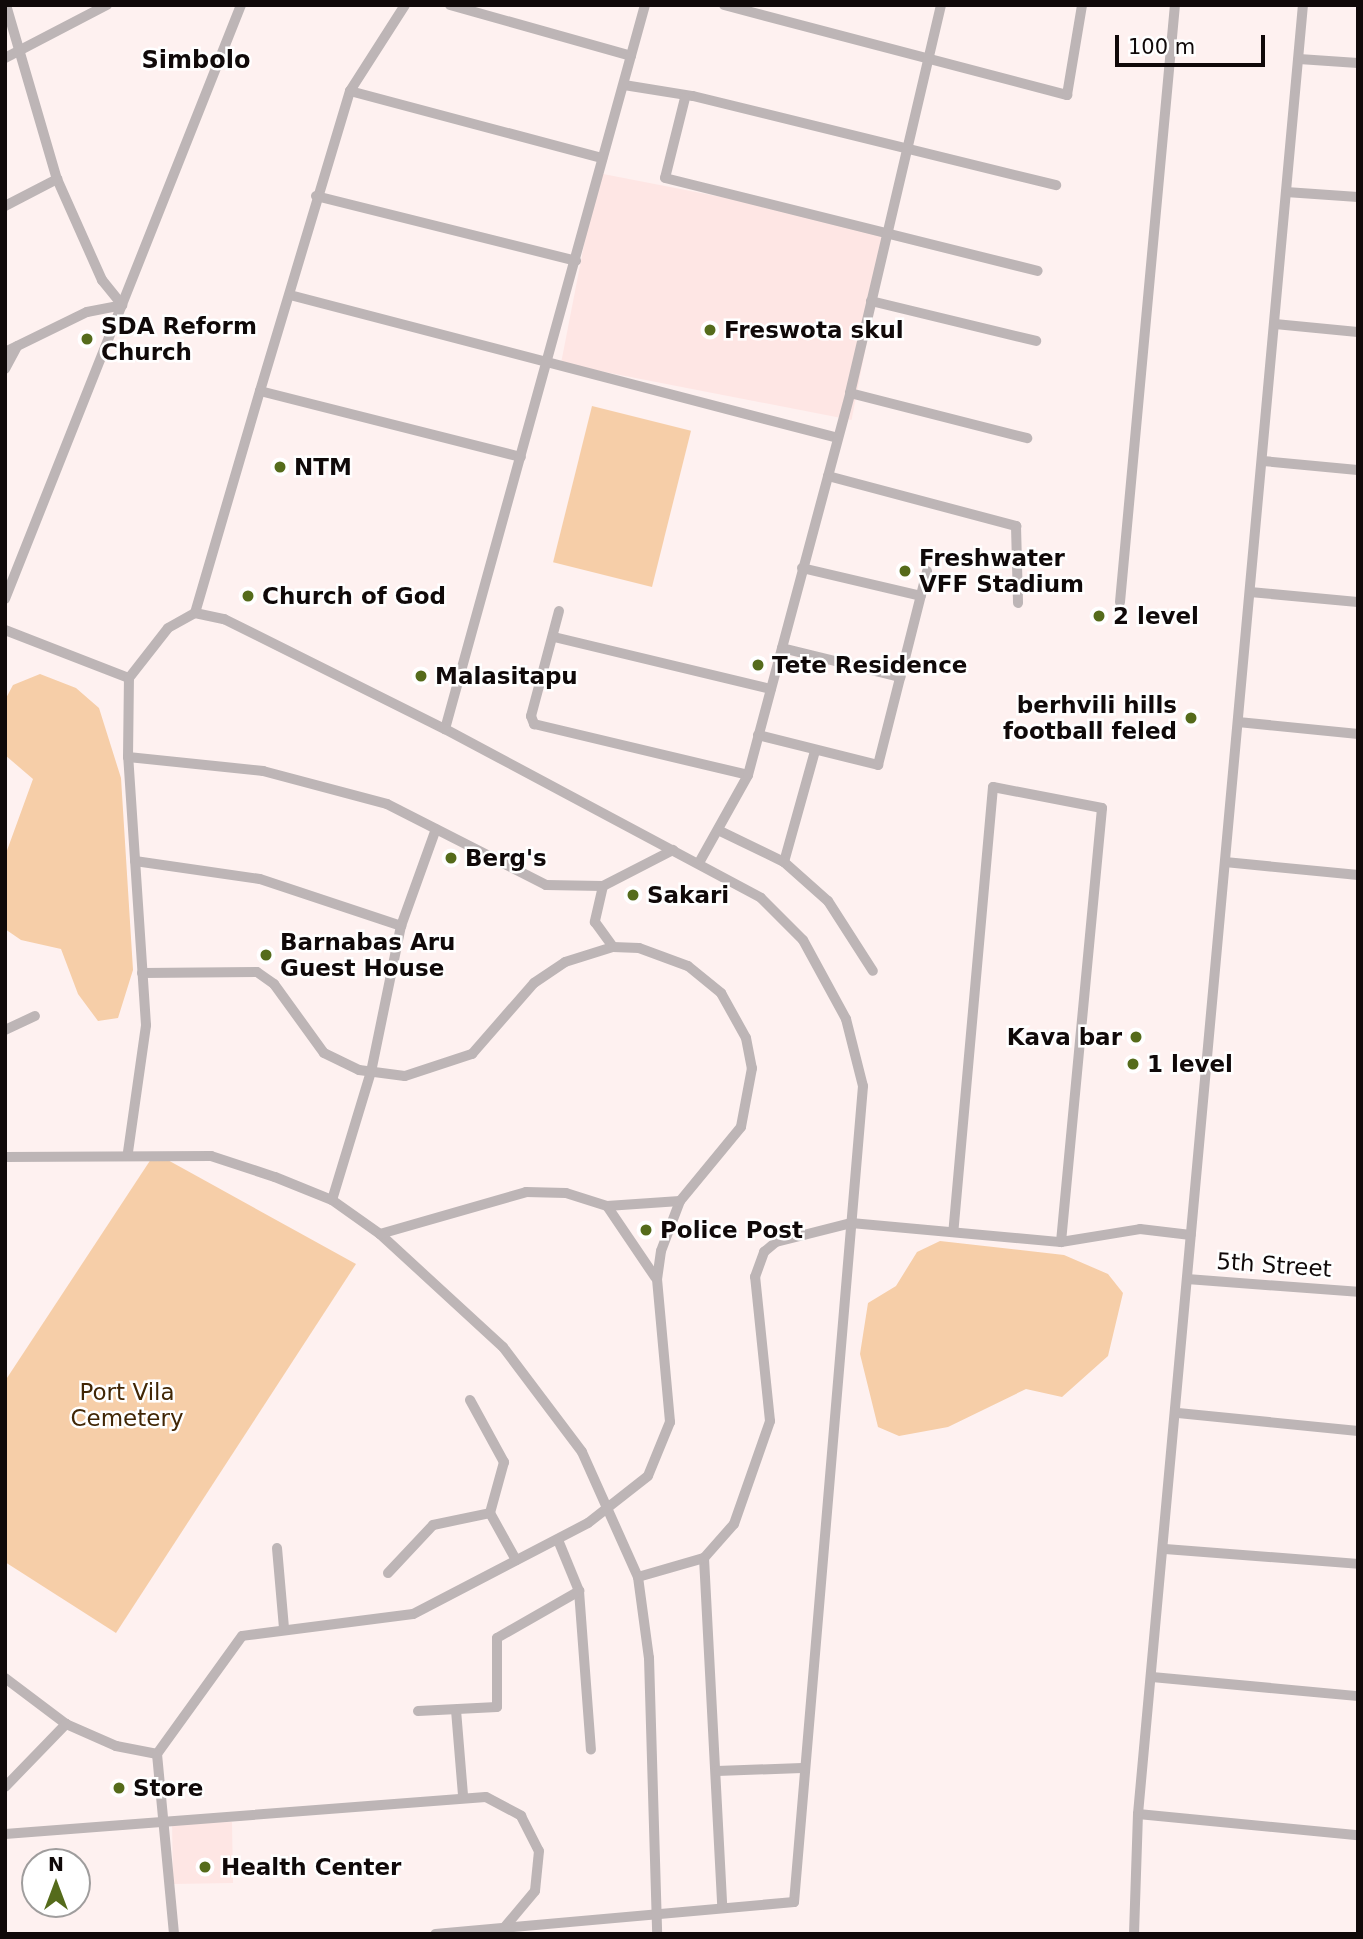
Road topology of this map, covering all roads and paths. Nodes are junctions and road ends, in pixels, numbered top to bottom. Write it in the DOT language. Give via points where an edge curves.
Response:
graph roads {
  1 [pos="6,5"];
  2 [pos="107,5"];
  3 [pos="242,5"];
  4 [pos="405,5"];
  5 [pos="450,5"];
  6 [pos="645,5"];
  7 [pos="724,5"];
  8 [pos="941,5"];
  9 [pos="1082,5"];
  10 [pos="1175,5"];
  11 [pos="1303,5"];
  12 [pos="20,51"];
  13 [pos="631,56"];
  14 [pos="929,56"];
  15 [pos="5,58"];
  16 [pos="1299,59"];
  17 [pos="1358,63"];
  18 [pos="624,85"];
  19 [pos="350,91"];
  20 [pos="685,99"];
  21 [pos="908,147"];
  22 [pos="602,158"];
  23 [pos="57,179"];
  24 [pos="1056,185"];
  25 [pos="1286,192"];
  26 [pos="316,196"];
  27 [pos="1358,197"];
  28 [pos="5,206"];
  29 [pos="888,230"];
  30 [pos="576,261"];
  31 [pos="1038,271"];
  32 [pos="290,295"];
  33 [pos="871,301"];
  34 [pos="122,305"];
  35 [pos="1275,324"];
  36 [pos="1358,332"];
  37 [pos="1036,341"];
  38 [pos="18,345"];
  39 [pos="5,352"];
  40 [pos="548,360"];
  41 [pos="5,369"];
  42 [pos="260,391"];
  43 [pos="850,393"];
  44 [pos="838,438"];
  45 [pos="1027,438"];
  46 [pos="521,457"];
  47 [pos="1263,461"];
  48 [pos="1358,470"];
  49 [pos="828,476"];
  50 [pos="802,568"];
  51 [pos="927,571"];
  52 [pos="1250,592"];
  53 [pos="921,596"];
  54 [pos="5,599"];
  55 [pos="1358,601"];
  56 [pos="1120,602"];
  57 [pos="1018,603"];
  58 [pos="559,611"];
  59 [pos="195,613"];
  60 [pos="5,630"];
  61 [pos="554,637"];
  62 [pos="782,648"];
  63 [pos="900,677"];
  64 [pos="129,678"];
  65 [pos="771,689"];
  66 [pos="1238,722"];
  67 [pos="445,729"];
  68 [pos="1358,734"];
  69 [pos="758,735"];
  70 [pos="814,751"];
  71 [pos="128,757"];
  72 [pos="748,775"];
  73 [pos="436,829"];
  74 [pos="720,831"];
  75 [pos="673,850"];
  76 [pos="135,860"];
  77 [pos="700,861"];
  78 [pos="784,862"];
  79 [pos="1225,863"];
  80 [pos="1358,875"];
  81 [pos="603,886"];
  82 [pos="401,926"];
  83 [pos="613,947"];
  84 [pos="873,971"];
  85 [pos="142,973"];
  86 [pos="35,1016"];
  87 [pos="5,1030"];
  88 [pos="371,1072"];
  89 [pos="128,1152"];
  90 [pos="5,1157"];
  91 [pos="332,1200"];
  92 [pos="680,1201"];
  93 [pos="607,1206"];
  94 [pos="851,1223"];
  95 [pos="953,1231"];
  96 [pos="380,1234"];
  97 [pos="1191,1235"];
  98 [pos="1061,1242"];
  99 [pos="657,1279"];
  100 [pos="1187,1279"];
  101 [pos="1358,1292"];
  102 [pos="470,1400"];
  103 [pos="1178,1413"];
  104 [pos="1358,1431"];
  105 [pos="611,1509"];
  106 [pos="491,1513"];
  107 [pos="558,1540"];
  108 [pos="277,1548"];
  109 [pos="1165,1549"];
  110 [pos="704,1558"];
  111 [pos="516,1560"];
  112 [pos="1358,1564"];
  113 [pos="388,1573"];
  114 [pos="638,1577"];
  115 [pos="579,1591"];
  116 [pos="285,1629"];
  117 [pos="1152,1677"];
  118 [pos="5,1678"];
  119 [pos="1358,1696"];
  120 [pos="456,1710"];
  121 [pos="418,1712"];
  122 [pos="66,1724"];
  123 [pos="591,1750"];
  124 [pos="157,1754"];
  125 [pos="802,1769"];
  126 [pos="717,1771"];
  127 [pos="5,1787"];
  128 [pos="463,1796"];
  129 [pos="1138,1814"];
  130 [pos="164,1825"];
  131 [pos="5,1834"];
  132 [pos="1358,1835"];
  133 [pos="722,1907"];
  134 [pos="657,1917"];
  135 [pos="504,1928"];
  136 [pos="174,1934"];
  137 [pos="435,1934"];
  138 [pos="657,1934"];
  139 [pos="1133,1934"];
  1 -- 12 [label="street"];
  2 -- 12 [label="street"];
  3 -- 34 [label="street"];
  4 -- 19 [label="street"];
  5 -- 13 [label="street"];
  6 -- 13 [label="street"];
  7 -- 14 [label="street"];
  8 -- 14 [label="street"];
  9 -- 14 [label="street" via="1067,95"];
  10 -- 56 [label="street"];
  11 -- 16 [label="street"];
  12 -- 15 [label="street"];
  12 -- 23 [label="street"];
  13 -- 18 [label="street"];
  14 -- 21 [label="street"];
  16 -- 17 [label="street"];
  16 -- 25 [label="street"];
  18 -- 20 [label="street"];
  18 -- 22 [label="street"];
  19 -- 22 [label="street"];
  19 -- 26 [label="street"];
  20 -- 21 [label="street"];
  20 -- 29 [label="street" via="665,178"];
  21 -- 24 [label="street"];
  21 -- 29 [label="street"];
  22 -- 30 [label="street"];
  23 -- 28 [label="street"];
  23 -- 34 [label="street" via="102,280"];
  25 -- 27 [label="street"];
  25 -- 35 [label="street"];
  26 -- 30 [label="street"];
  26 -- 32 [label="street"];
  29 -- 31 [label="street"];
  29 -- 33 [label="street"];
  30 -- 40 [label="street"];
  32 -- 40 [label="street"];
  32 -- 42 [label="street"];
  33 -- 37 [label="street"];
  33 -- 43 [label="street"];
  34 -- 38 [label="street" via="87,312"];
  34 -- 54 [label="street"];
  35 -- 36 [label="street"];
  35 -- 47 [label="street"];
  38 -- 39 [label="street"];
  38 -- 41 [label="street"];
  40 -- 44 [label="street"];
  40 -- 46 [label="street"];
  42 -- 46 [label="street"];
  42 -- 59 [label="street"];
  43 -- 44 [label="street"];
  43 -- 45 [label="street"];
  44 -- 49 [label="street"];
  46 -- 67 [label="street"];
  47 -- 48 [label="street"];
  47 -- 52 [label="street"];
  49 -- 50 [label="street"];
  49 -- 57 [label="street" via="1016,526"];
  50 -- 53 [label="street"];
  50 -- 62 [label="street"];
  51 -- 53 [label="street"];
  52 -- 55 [label="street"];
  52 -- 66 [label="street"];
  53 -- 63 [label="street"];
  58 -- 61 [label="street"];
  59 -- 64 [label="street" via="168,628"];
  59 -- 67 [label="street" via="224,619"];
  60 -- 64 [label="street"];
  61 -- 65 [label="street"];
  61 -- 72 [label="street" via="531,716 534,724"];
  62 -- 63 [label="street"];
  62 -- 65 [label="street"];
  63 -- 70 [label="street" via="878,765"];
  64 -- 71 [label="street"];
  65 -- 69 [label="street"];
  66 -- 68 [label="street"];
  66 -- 79 [label="street"];
  67 -- 75 [label="street"];
  69 -- 70 [label="street"];
  69 -- 72 [label="street"];
  70 -- 78 [label="street"];
  71 -- 73 [label="street" via="263,771 387,803"];
  71 -- 76 [label="street"];
  72 -- 74 [label="street"];
  73 -- 81 [label="street" via="545,885"];
  73 -- 82 [label="street"];
  74 -- 77 [label="street"];
  74 -- 78 [label="street"];
  75 -- 77 [label="street"];
  75 -- 81 [label="street"];
  76 -- 82 [label="street" via="260,879"];
  76 -- 85 [label="street"];
  77 -- 94 [label="street" via="761,898 803,940 846,1019 863,1086"];
  78 -- 84 [label="street" via="828,901"];
  79 -- 80 [label="street"];
  79 -- 97 [label="street"];
  81 -- 83 [label="street" via="595,922 602,940"];
  82 -- 88 [label="street"];
  83 -- 88 [label="street" via="565,962 534,983 490,1037 455,1063 422,1074"];
  83 -- 92 [label="street" via="653,951 688,966 721,993 746,1038 751,1084 741,1127"];
  85 -- 88 [label="street" via="257,972 274,984 324,1053"];
  85 -- 89 [label="street" via="146,1024"];
  86 -- 87 [label="street"];
  88 -- 91 [label="street"];
  89 -- 90 [label="street"];
  89 -- 91 [label="street" via="211,1156"];
  91 -- 96 [label="street"];
  92 -- 93 [label="street"];
  92 -- 99 [label="street"];
  93 -- 96 [label="street" via="566,1193 526,1192"];
  93 -- 99 [label="street" via="636,1240"];
  94 -- 95 [label="street"];
  94 -- 110 [label="street" via="776,1242 757,1265 770,1421 734,1524"];
  94 -- 125 [label="street"];
  95 -- 98 [label="street"];
  95 -- 98 [label="street" via="993,788 1102,808"];
  96 -- 105 [label="street" via="503,1347 582,1452"];
  97 -- 98 [label="street" via="1140,1228"];
  97 -- 100 [label="street"];
  99 -- 105 [label="street" via="670,1422 658,1464"];
  100 -- 101 [label="street, 5th Street"];
  100 -- 103 [label="street"];
  102 -- 106 [label="street" via="504,1462"];
  103 -- 104 [label="street"];
  103 -- 109 [label="street"];
  105 -- 107 [label="street"];
  105 -- 114 [label="street"];
  106 -- 111 [label="street"];
  106 -- 113 [label="street" via="433,1525"];
  107 -- 111 [label="street"];
  107 -- 115 [label="street"];
  108 -- 116 [label="street"];
  109 -- 112 [label="street"];
  109 -- 117 [label="street"];
  110 -- 114 [label="street"];
  110 -- 126 [label="street"];
  111 -- 116 [label="street" via="402,1618"];
  114 -- 134 [label="street" via="649,1658"];
  115 -- 120 [label="street" via="497,1638 497,1707"];
  115 -- 123 [label="street"];
  116 -- 124 [label="street" via="250,1632 233,1643"];
  117 -- 119 [label="street"];
  117 -- 129 [label="street"];
  118 -- 122 [label="street"];
  120 -- 121 [label="street"];
  120 -- 128 [label="street"];
  122 -- 124 [label="street" via="116,1746"];
  122 -- 127 [label="street"];
  124 -- 130 [label="street"];
  125 -- 126 [label="street"];
  125 -- 133 [label="street" via="794,1902"];
  126 -- 133 [label="street"];
  128 -- 130 [label="street"];
  128 -- 135 [label="street" via="506,1804 533,1831 539,1851 535,1891"];
  129 -- 132 [label="street"];
  129 -- 139 [label="street"];
  130 -- 131 [label="street"];
  130 -- 136 [label="street"];
  133 -- 134 [label="street"];
  134 -- 135 [label="street"];
  134 -- 138 [label="street"];
  135 -- 137 [label="street"];
}
